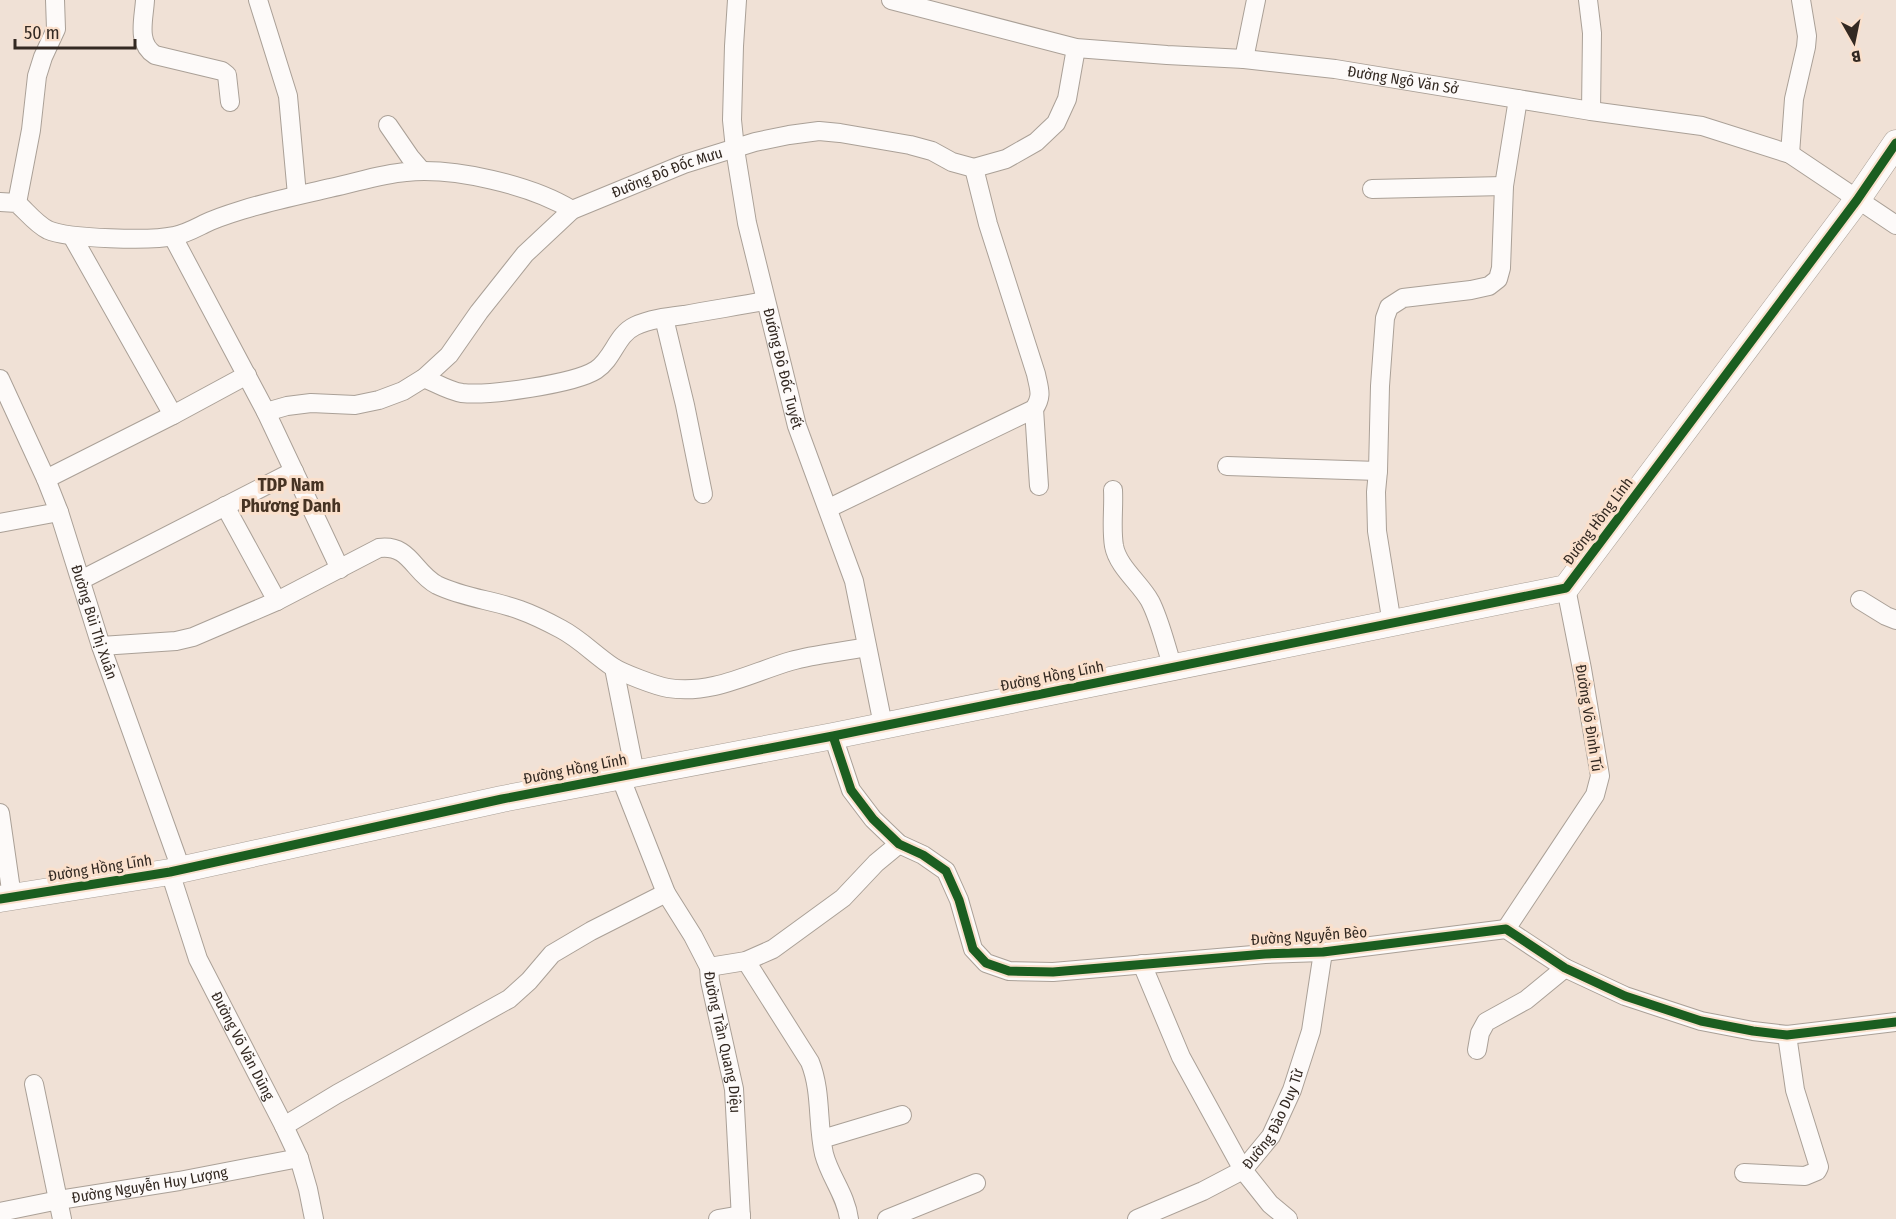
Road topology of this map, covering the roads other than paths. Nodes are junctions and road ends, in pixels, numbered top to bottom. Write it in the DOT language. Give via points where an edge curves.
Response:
graph roads {
  1 [pos="55,0"];
  2 [pos="145,0"];
  3 [pos="258,0"];
  4 [pos="737,0"];
  5 [pos="891,0"];
  6 [pos="1256,0"];
  7 [pos="1588,0"];
  8 [pos="1801,0"];
  9 [pos="1076,48"];
  10 [pos="1244,59"];
  11 [pos="1518,99"];
  12 [pos="230,102"];
  13 [pos="1591,111"];
  14 [pos="388,125"];
  15 [pos="1896,143"];
  16 [pos="735,149"];
  17 [pos="1790,154"];
  18 [pos="974,168"];
  19 [pos="422,171"];
  20 [pos="1504,186"];
  21 [pos="1372,189"];
  22 [pos="297,195"];
  23 [pos="1857,200"];
  24 [pos="9,203"];
  25 [pos="572,210"];
  26 [pos="1896,225"];
  27 [pos="72,236"];
  28 [pos="173,237"];
  29 [pos="765,301"];
  30 [pos="664,318"];
  31 [pos="247,375"];
  32 [pos="424,378"];
  33 [pos="0,379"];
  34 [pos="1034,409"];
  35 [pos="266,412"];
  36 [pos="173,415"];
  37 [pos="1227,466"];
  38 [pos="294,471"];
  39 [pos="1378,471"];
  40 [pos="46,479"];
  41 [pos="1039,486"];
  42 [pos="1113,490"];
  43 [pos="702,494"];
  44 [pos="225,506"];
  45 [pos="829,508"];
  46 [pos="59,512"];
  47 [pos="0,523"];
  48 [pos="340,569"];
  49 [pos="81,580"];
  50 [pos="1566,588"];
  51 [pos="1860,600"];
  52 [pos="277,601"];
  53 [pos="1896,620"];
  54 [pos="1392,624"];
  55 [pos="101,646"];
  56 [pos="867,647"];
  57 [pos="614,668"];
  58 [pos="1173,668"];
  59 [pos="883,725"];
  60 [pos="833,736"];
  61 [pos="628,775"];
  62 [pos="0,813"];
  63 [pos="899,844"];
  64 [pos="176,870"];
  65 [pos="666,893"];
  66 [pos="6,898"];
  67 [pos="1506,929"];
  68 [pos="1323,952"];
  69 [pos="746,961"];
  70 [pos="1142,964"];
  71 [pos="709,966"];
  72 [pos="1565,968"];
  73 [pos="1896,1022"];
  74 [pos="1786,1035"];
  75 [pos="1478,1050"];
  76 [pos="34,1084"];
  77 [pos="902,1115"];
  78 [pos="284,1126"];
  79 [pos="822,1139"];
  80 [pos="298,1158"];
  81 [pos="1243,1170"];
  82 [pos="1744,1173"];
  83 [pos="976,1183"];
  84 [pos="59,1200"];
  85 [pos="0,1212"];
  86 [pos="741,1217"];
  87 [pos="62,1219"];
  88 [pos="314,1219"];
  89 [pos="718,1219"];
  90 [pos="849,1219"];
  91 [pos="887,1219"];
  92 [pos="1137,1219"];
  93 [pos="1288,1219"];
  1 -- 24 [label="street" via="56,29 37,76 31,130"];
  2 -- 12 [label="street" via="142,36 148,50 222,71 227,75"];
  3 -- 22 [label="street" via="288,96"];
  4 -- 16 [label="street, Đướng Đô Đốc Tuyết" via="732,87"];
  5 -- 9 [label="street, Đường Ngô Văn Sở"];
  6 -- 10 [label="street"];
  7 -- 13 [label="street" via="1592,33"];
  8 -- 17 [label="street" via="1807,36 1794,99"];
  9 -- 10 [label="street, Đường Ngô Văn Sở"];
  9 -- 18 [label="street" via="1067,99 1056,123 1036,142 1006,159"];
  10 -- 11 [label="street, Đường Ngô Văn Sở" via="1335,69"];
  11 -- 13 [label="street, Đường Ngô Văn Sở"];
  11 -- 20 [label="street"];
  13 -- 17 [label="street, Đường Ngô Văn Sở" via="1702,126"];
  14 -- 19 [label="street"];
  15 -- 23 [label="street, Đường Hồng Lĩnh"];
  16 -- 18 [label="street, Đường Đô Đốc Mưu" via="819,131 910,145"];
  16 -- 25 [label="street, Đường Đô Đốc Mưu" via="665,171"];
  16 -- 29 [label="street, Đướng Đô Đốc Tuyết"];
  17 -- 23 [label="street, Đường Ngô Văn Sở"];
  18 -- 34 [label="street" via="1040,392"];
  19 -- 22 [label="street"];
  19 -- 25 [label="street" via="465,174 504,184 557,201"];
  20 -- 21 [label="street"];
  20 -- 39 [label="street" via="1498,279 1489,286 1471,290 1402,298 1389,307 1380,386"];
  22 -- 28 [label="street" via="224,216"];
  23 -- 26 [label="street, Đường Ngô Văn Sở"];
  23 -- 50 [label="street, Đường Hồng Lĩnh"];
  24 -- 27 [label="street" via="49,230"];
  25 -- 32 [label="street, Đường Đô Đốc Mưu" via="525,254 449,355"];
  27 -- 28 [label="street"];
  27 -- 36 [label="street"];
  28 -- 31 [label="street"];
  29 -- 30 [label="street"];
  29 -- 45 [label="street, Đướng Đô Đốc Tuyết" via="797,426"];
  30 -- 32 [label="street" via="622,334 612,353 596,370 555,384 478,394 460,392"];
  30 -- 43 [label="street"];
  31 -- 35 [label="street"];
  31 -- 36 [label="street"];
  32 -- 35 [label="street, Đường Đô Đốc Mưu" via="380,400 355,405 311,403"];
  33 -- 40 [label="street, Đường Bùi Thị Xuân"];
  34 -- 41 [label="street"];
  34 -- 45 [label="street"];
  35 -- 38 [label="street"];
  36 -- 40 [label="street"];
  37 -- 39 [label="street"];
  38 -- 44 [label="street"];
  38 -- 48 [label="street"];
  39 -- 54 [label="street" via="1377,531"];
  40 -- 46 [label="street, Đường Bùi Thị Xuân"];
  42 -- 58 [label="street" via="1114,547 1152,604"];
  44 -- 49 [label="street"];
  44 -- 52 [label="street"];
  45 -- 56 [label="street, Đướng Đô Đốc Tuyết" via="855,580"];
  46 -- 47 [label="street"];
  46 -- 49 [label="street, Đường Bùi Thị Xuân"];
  48 -- 52 [label="street"];
  48 -- 57 [label="street" via="379,548 395,547 434,583 520,610 561,629"];
  49 -- 55 [label="street, Đường Bùi Thị Xuân"];
  50 -- 54 [label="street, Đường Hồng Lĩnh"];
  50 -- 67 [label="street, Đường Võ Đình Tú" via="1600,776 1595,795"];
  51 -- 53 [label="street"];
  52 -- 55 [label="street" via="193,637"];
  54 -- 58 [label="street, Đường Hồng Lĩnh"];
  55 -- 64 [label="street, Đường Bùi Thị Xuân"];
  56 -- 57 [label="street" via="792,661 701,689 665,688"];
  56 -- 59 [label="street, Đướng Đô Đốc Tuyết"];
  57 -- 61 [label="street, Đường Trần Quang Diệu"];
  58 -- 59 [label="street, Đường Hồng Lĩnh"];
  59 -- 60 [label="street, Đường Hồng Lĩnh"];
  60 -- 61 [label="street, Đường Hồng Lĩnh"];
  60 -- 63 [label="street, Đường Nguyễn Bèo" via="851,790"];
  61 -- 64 [label="street, Đường Hồng Lĩnh"];
  61 -- 65 [label="street, Đường Trần Quang Diệu"];
  62 -- 66 [label="street"];
  63 -- 69 [label="street" via="843,898 773,949"];
  63 -- 70 [label="street, Đường Nguyễn Bèo" via="946,871 973,949 986,963 1009,971 1053,972"];
  64 -- 66 [label="street, Đường Hồng Lĩnh"];
  64 -- 78 [label="street, Đường Võ Văn Dũng" via="198,959"];
  65 -- 71 [label="street, Đường Trần Quang Diệu"];
  65 -- 78 [label="street" via="552,954 509,999"];
  67 -- 68 [label="street, Đường Nguyễn Bèo"];
  67 -- 72 [label="street"];
  68 -- 70 [label="street, Đường Nguyễn Bèo"];
  68 -- 81 [label="street, Đường Đào Duy Từ" via="1311,1031 1292,1090 1271,1136"];
  69 -- 71 [label="street"];
  69 -- 79 [label="street" via="810,1062 817,1086"];
  70 -- 81 [label="street" via="1181,1057"];
  71 -- 86 [label="street, Đường Trần Quang Diệu" via="734,1089"];
  72 -- 74 [label="street" via="1625,996 1701,1021"];
  72 -- 75 [label="street" via="1526,1000 1486,1022"];
  73 -- 74 [label="street"];
  74 -- 82 [label="street" via="1795,1090 1819,1167 1805,1176"];
  76 -- 84 [label="street"];
  77 -- 79 [label="street"];
  78 -- 80 [label="street, Đường Võ Văn Dũng"];
  79 -- 90 [label="street" via="827,1164"];
  80 -- 84 [label="street, Đường Nguyễn Huy Lượng"];
  80 -- 88 [label="street, Đường Võ Văn Dũng"];
  81 -- 92 [label="street, Đường Đào Duy Từ"];
  81 -- 93 [label="street" via="1270,1204"];
  83 -- 91 [label="street"];
  84 -- 85 [label="street, Đường Nguyễn Huy Lượng"];
  84 -- 87 [label="street"];
  86 -- 89 [label="street"];
}
